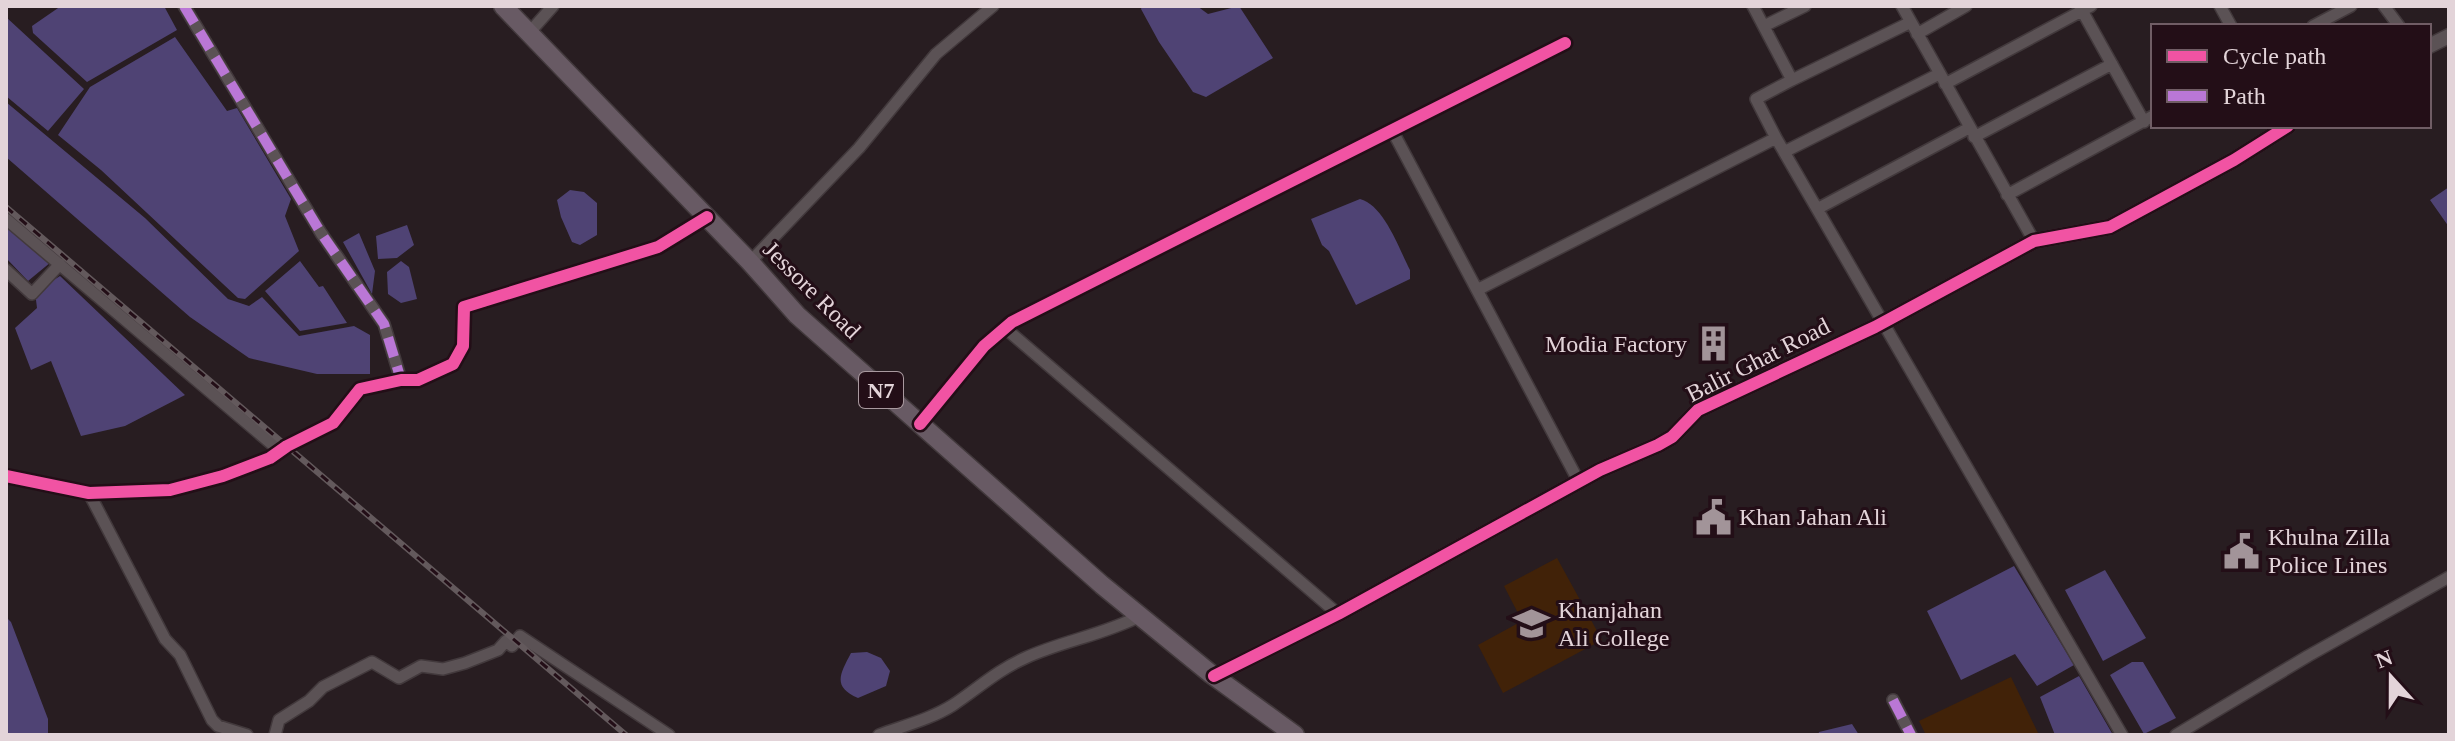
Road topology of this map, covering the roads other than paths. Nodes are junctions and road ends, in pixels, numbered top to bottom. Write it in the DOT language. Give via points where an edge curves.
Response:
graph roads {
  1 [pos="184,6"];
  2 [pos="503,6"];
  3 [pos="553,6"];
  4 [pos="993,6"];
  5 [pos="1753,6"];
  6 [pos="1805,6"];
  7 [pos="1902,6"];
  8 [pos="1966,6"];
  9 [pos="2220,6"];
  10 [pos="2351,6"];
  11 [pos="2384,6"];
  12 [pos="2085,8"];
  13 [pos="1911,22"];
  14 [pos="2230,24"];
  15 [pos="2317,24"];
  16 [pos="2398,24"];
  17 [pos="1764,26"];
  18 [pos="529,33"];
  19 [pos="1917,34"];
  20 [pos="2449,38"];
  21 [pos="1565,43"];
  22 [pos="2431,47"];
  23 [pos="2112,64"];
  24 [pos="1942,79"];
  25 [pos="1792,80"];
  26 [pos="2148,119"];
  27 [pos="2282,128"];
  28 [pos="1392,130"];
  29 [pos="1971,132"];
  30 [pos="1776,138"];
  31 [pos="1784,152"];
  32 [pos="2007,195"];
  33 [pos="1817,209"];
  34 [pos="707,217"];
  35 [pos="6,219"];
  36 [pos="2033,239"];
  37 [pos="750,262"];
  38 [pos="60,264"];
  39 [pos="6,270"];
  40 [pos="1477,290"];
  41 [pos="1881,321"];
  42 [pos="1005,328"];
  43 [pos="401,380"];
  44 [pos="920,424"];
  45 [pos="280,451"];
  46 [pos="6,476"];
  47 [pos="1578,480"];
  48 [pos="89,493"];
  49 [pos="2449,577"];
  50 [pos="1336,613"];
  51 [pos="1140,616"];
  52 [pos="1213,675"];
  53 [pos="1893,700"];
  54 [pos="247,735"];
  55 [pos="275,735"];
  56 [pos="669,735"];
  57 [pos="879,735"];
  58 [pos="1295,735"];
  59 [pos="1911,735"];
  60 [pos="2122,735"];
  61 [pos="2176,735"];
  1 -- 43 [label="street" via="321,233 384,324"];
  2 -- 18 [label="highway, Jessore Road / N7"];
  3 -- 18 [label="street"];
  4 -- 37 [label="street" via="936,54 859,148"];
  5 -- 17 [label="street"];
  6 -- 17 [label="street"];
  7 -- 13 [label="street"];
  8 -- 19 [label="street"];
  9 -- 14 [label="street"];
  10 -- 15 [label="street"];
  11 -- 16 [label="street"];
  12 -- 23 [label="street"];
  12 -- 24 [label="street"];
  13 -- 19 [label="street"];
  13 -- 25 [label="street"];
  17 -- 25 [label="street"];
  18 -- 34 [label="highway, Jessore Road / N7"];
  19 -- 24 [label="street"];
  20 -- 22 [label="street"];
  21 -- 28 [label="street"];
  23 -- 26 [label="street"];
  23 -- 29 [label="street"];
  24 -- 29 [label="street"];
  24 -- 31 [label="street"];
  25 -- 30 [label="street" via="1756,99"];
  26 -- 32 [label="street"];
  27 -- 36 [label="street, Balir Ghat Road" via="2110,227"];
  28 -- 40 [label="street"];
  28 -- 42 [label="street"];
  29 -- 32 [label="street"];
  29 -- 33 [label="street"];
  30 -- 31 [label="street"];
  30 -- 40 [label="street"];
  31 -- 33 [label="street"];
  32 -- 36 [label="street"];
  33 -- 41 [label="street"];
  34 -- 37 [label="highway, Jessore Road / N7"];
  34 -- 43 [label="street" via="658,247 464,307 463,346 453,364 418,380"];
  35 -- 38 [label="street"];
  36 -- 41 [label="street, Balir Ghat Road"];
  37 -- 44 [label="highway, Jessore Road / N7" via="797,315"];
  38 -- 39 [label="street" via="32,294"];
  38 -- 45 [label="street"];
  40 -- 47 [label="street"];
  41 -- 47 [label="street, Balir Ghat Road" via="1698,410 1672,437"];
  41 -- 60 [label="street"];
  42 -- 44 [label="street"];
  42 -- 50 [label="street"];
  43 -- 45 [label="street" via="360,389 333,423"];
  44 -- 51 [label="highway, Jessore Road / N7"];
  45 -- 48 [label="street" via="223,476 170,490"];
  46 -- 48 [label="street"];
  47 -- 50 [label="street, Balir Ghat Road"];
  48 -- 54 [label="street" via="212,720"];
  49 -- 61 [label="street"];
  50 -- 52 [label="street, Balir Ghat Road"];
  51 -- 52 [label="highway, Jessore Road / N7"];
  51 -- 57 [label="street" via="1020,660 951,706"];
  52 -- 58 [label="highway, Jessore Road / N7"];
  53 -- 59 [label="street"];
  55 -- 56 [label="street" via="279,720 323,687 372,662 399,678 421,666 443,669 465,663 498,650 506,641 512,646 520,636"];
}
